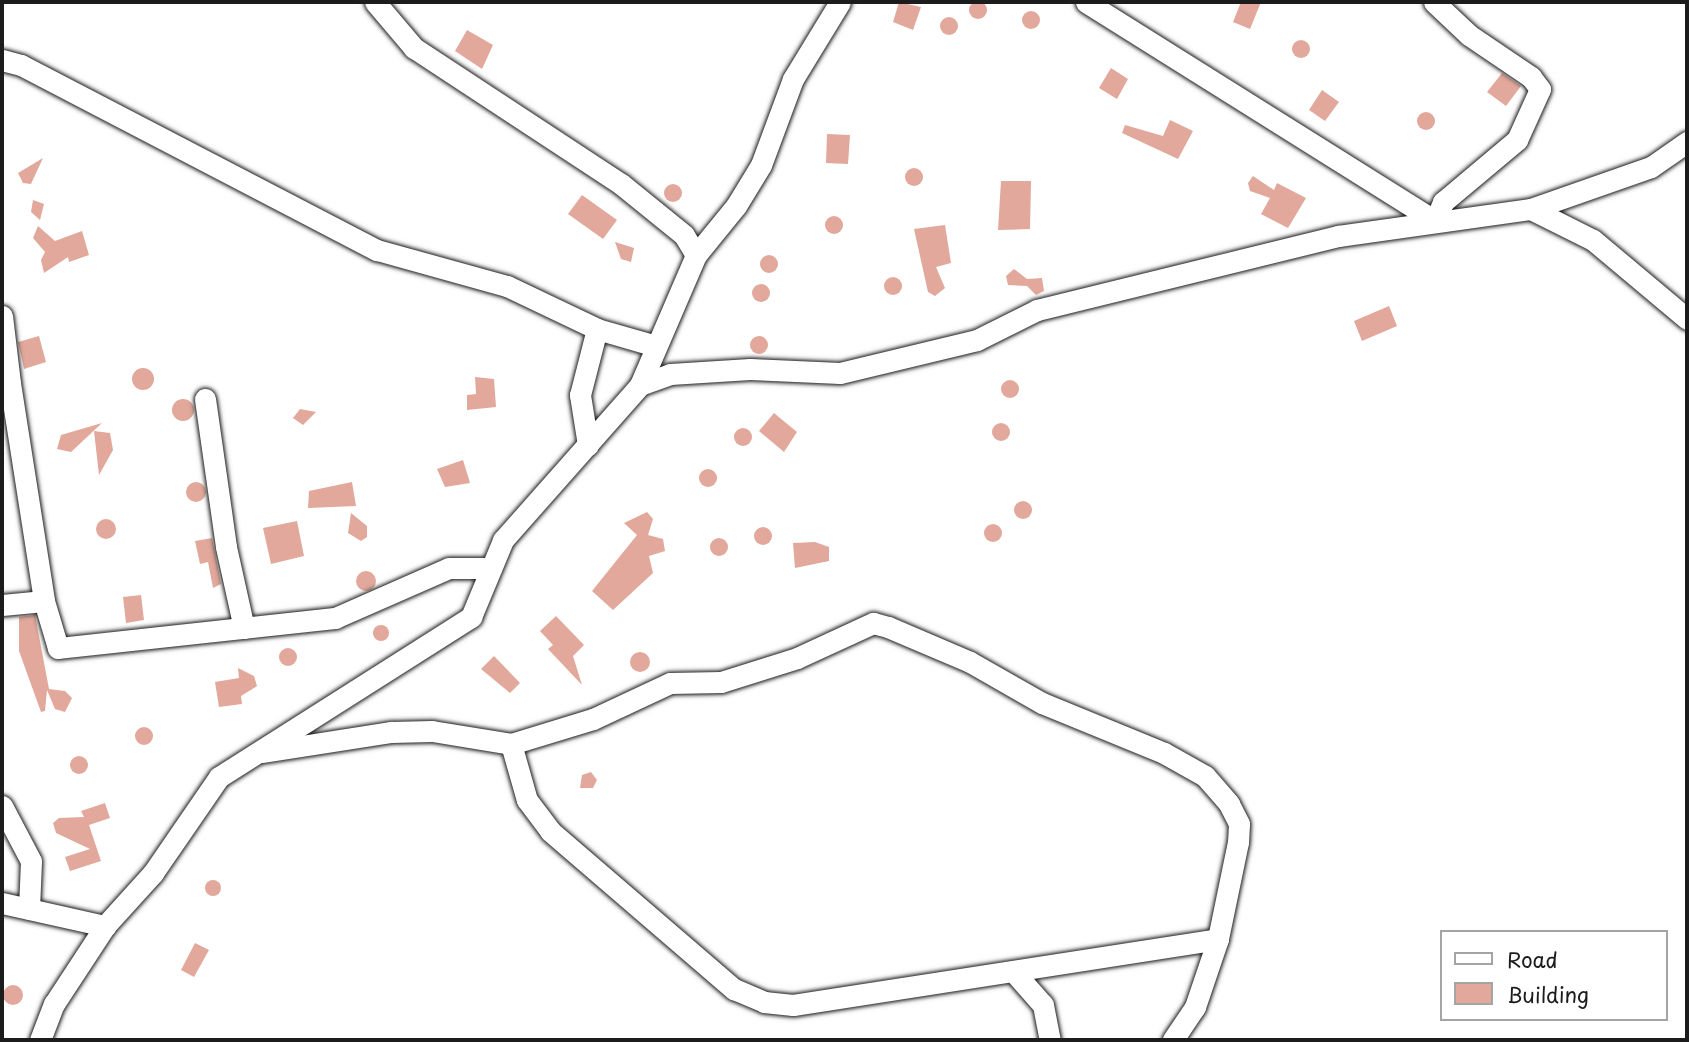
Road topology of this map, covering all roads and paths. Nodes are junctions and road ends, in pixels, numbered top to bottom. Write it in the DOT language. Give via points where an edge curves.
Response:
graph roads {
  1 [pos="375,2"];
  2 [pos="840,2"];
  3 [pos="1086,2"];
  4 [pos="1434,2"];
  5 [pos="2,60"];
  6 [pos="1687,142"];
  7 [pos="1531,209"];
  8 [pos="1435,220"];
  9 [pos="696,255"];
  10 [pos="2,316"];
  11 [pos="1687,319"];
  12 [pos="597,329"];
  13 [pos="656,346"];
  14 [pos="6,384"];
  15 [pos="640,385"];
  16 [pos="205,399"];
  17 [pos="588,444"];
  18 [pos="491,568"];
  19 [pos="44,601"];
  20 [pos="2,605"];
  21 [pos="244,628"];
  22 [pos="511,744"];
  23 [pos="219,778"];
  24 [pos="2,806"];
  25 [pos="2,903"];
  26 [pos="29,909"];
  27 [pos="105,926"];
  28 [pos="1218,939"];
  29 [pos="1013,971"];
  30 [pos="40,1040"];
  31 [pos="1050,1040"];
  32 [pos="1173,1040"];
  1 -- 9 [label="street" via="414,48 621,184 684,235"];
  2 -- 9 [label="street" via="793,79 761,165 736,206"];
  3 -- 8 [label="street"];
  4 -- 8 [label="street" via="1469,36 1531,77 1540,89 1517,140 1443,202"];
  5 -- 12 [label="street" via="21,65 377,250 507,286"];
  6 -- 7 [label="street" via="1651,167"];
  7 -- 8 [label="street"];
  7 -- 11 [label="street" via="1593,240"];
  8 -- 15 [label="street" via="1338,236 1037,310 977,340 840,373 750,369 670,374"];
  9 -- 13 [label="street"];
  10 -- 14 [label="street"];
  12 -- 13 [label="street"];
  12 -- 17 [label="street" via="580,395"];
  13 -- 15 [label="street"];
  14 -- 19 [label="street"];
  15 -- 17 [label="street"];
  16 -- 21 [label="street" via="226,547"];
  17 -- 18 [label="street" via="503,540"];
  18 -- 21 [label="street" via="449,568 335,618"];
  18 -- 23 [label="street" via="471,617"];
  19 -- 20 [label="street"];
  19 -- 21 [label="street" via="58,648"];
  22 -- 23 [label="street" via="432,731 391,732 261,752"];
  22 -- 28 [label="street" via="593,719 670,683 721,681 797,658 873,623 970,662 1042,704 1164,754 1205,776 1239,824 1235,868"];
  22 -- 29 [label="street" via="527,800 550,831 734,989 764,1002 793,1005"];
  23 -- 27 [label="street" via="153,873"];
  24 -- 26 [label="street" via="31,861"];
  25 -- 26 [label="street"];
  26 -- 27 [label="street"];
  27 -- 30 [label="street" via="54,1004"];
  28 -- 29 [label="street"];
  28 -- 32 [label="street" via="1195,1007"];
  29 -- 31 [label="street" via="1042,1005"];
}
